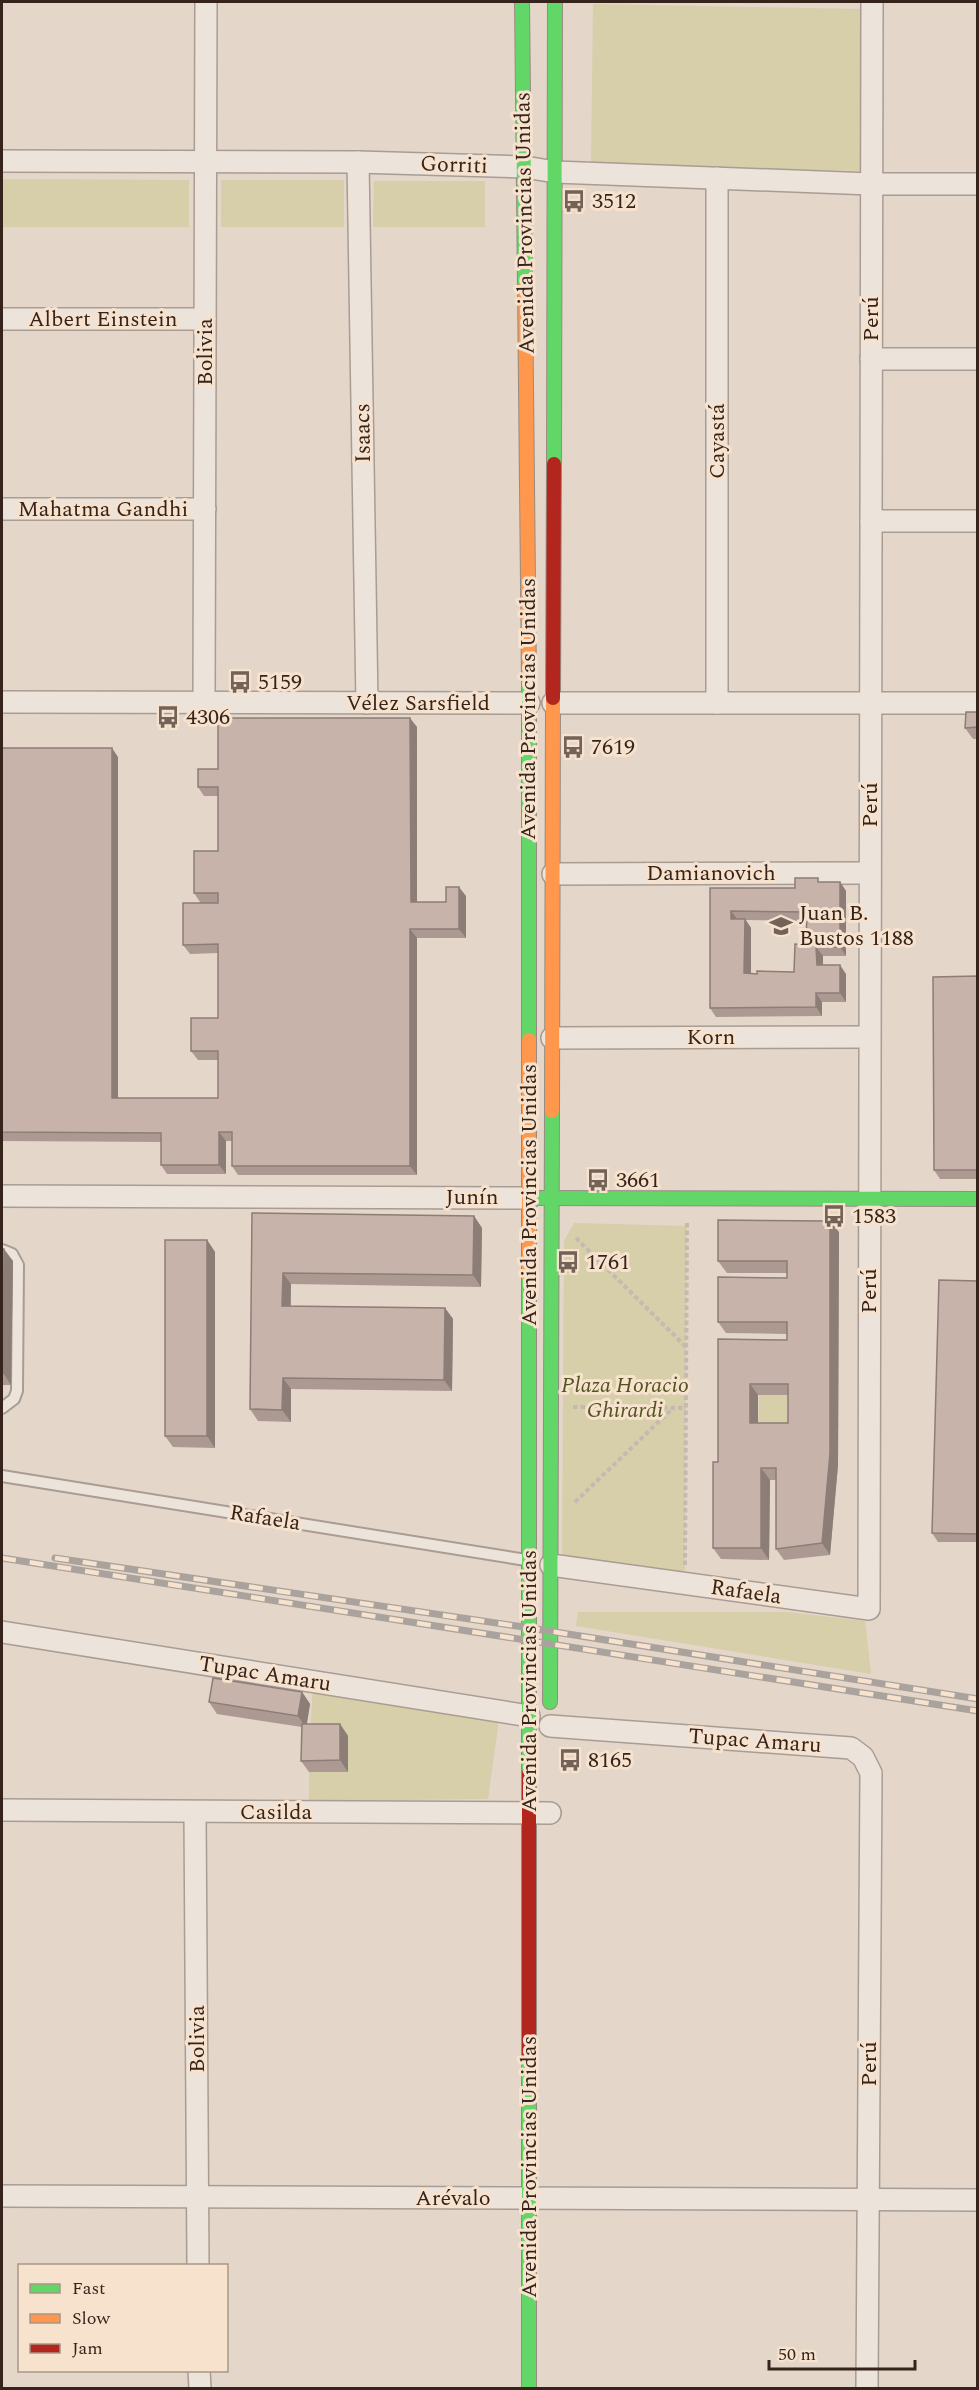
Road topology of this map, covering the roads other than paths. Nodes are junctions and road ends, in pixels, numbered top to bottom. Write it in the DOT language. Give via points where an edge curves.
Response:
graph roads {
  1 [pos="206,2"];
  2 [pos="522,2"];
  3 [pos="555,2"];
  4 [pos="872,2"];
  5 [pos="2,161"];
  6 [pos="205,162"];
  7 [pos="358,162"];
  8 [pos="525,167"];
  9 [pos="555,172"];
  10 [pos="717,178"];
  11 [pos="872,184"];
  12 [pos="978,184"];
  13 [pos="2,319"];
  14 [pos="205,319"];
  15 [pos="871,359"];
  16 [pos="978,359"];
  17 [pos="2,509"];
  18 [pos="204,509"];
  19 [pos="871,521"];
  20 [pos="978,521"];
  21 [pos="2,702"];
  22 [pos="204,702"];
  23 [pos="367,703"];
  24 [pos="529,703"];
  25 [pos="553,703"];
  26 [pos="717,703"];
  27 [pos="870,703"];
  28 [pos="978,703"];
  29 [pos="870,873"];
  30 [pos="553,874"];
  31 [pos="869,1037"];
  32 [pos="552,1038"];
  33 [pos="2,1196"];
  34 [pos="551,1197"];
  35 [pos="529,1198"];
  36 [pos="869,1199"];
  37 [pos="978,1199"];
  38 [pos="2,1250"];
  39 [pos="2,1408"];
  40 [pos="2,1476"];
  41 [pos="529,1560"];
  42 [pos="551,1565"];
  43 [pos="870,1609"];
  44 [pos="2,1632"];
  45 [pos="529,1716"];
  46 [pos="550,1732"];
  47 [pos="851,1748"];
  48 [pos="2,1810"];
  49 [pos="195,1812"];
  50 [pos="545,1813"];
  51 [pos="2,2196"];
  52 [pos="197,2197"];
  53 [pos="544,2198"];
  54 [pos="869,2199"];
  55 [pos="978,2200"];
  56 [pos="198,2264"];
  57 [pos="200,2372"];
  58 [pos="200,2388"];
  59 [pos="530,2388"];
  60 [pos="867,2388"];
  1 -- 6 [label="street, Bolivia"];
  2 -- 8 [label="main road, Avenida Provincias Unidas"];
  3 -- 9 [label="main road, Avenida Provincias Unidas"];
  4 -- 11 [label="street, Perú"];
  5 -- 6 [label="street, Gorriti"];
  6 -- 7 [label="street, Gorriti"];
  6 -- 14 [label="street, Bolivia"];
  7 -- 8 [label="street, Gorriti"];
  7 -- 23 [label="street, Isaacs"];
  8 -- 9 [label="street, Gorriti"];
  8 -- 24 [label="main road, Avenida Provincias Unidas"];
  9 -- 10 [label="street, Gorriti"];
  9 -- 25 [label="main road, Avenida Provincias Unidas"];
  10 -- 11 [label="street, Gorriti"];
  10 -- 26 [label="street, Cayastá"];
  11 -- 12 [label="street, Gorriti"];
  11 -- 15 [label="street, Perú"];
  13 -- 14 [label="street, Albert Einstein"];
  14 -- 18 [label="street, Bolivia"];
  15 -- 16 [label="street"];
  15 -- 19 [label="street, Perú"];
  17 -- 18 [label="street, Mahatma Gandhi"];
  18 -- 22 [label="street, Bolivia"];
  19 -- 20 [label="street"];
  19 -- 27 [label="street, Perú"];
  21 -- 22 [label="street, Vélez Sarsfield"];
  22 -- 23 [label="street, Vélez Sarsfield"];
  23 -- 24 [label="street, Vélez Sarsfield"];
  24 -- 25 [label="main road, Vélez Sarsfield"];
  24 -- 35 [label="main road, Avenida Provincias Unidas"];
  25 -- 26 [label="street, Vélez Sarsfield"];
  25 -- 30 [label="main road, Avenida Provincias Unidas"];
  26 -- 27 [label="street, Vélez Sarsfield"];
  27 -- 28 [label="street, Vélez Sarsfield"];
  27 -- 29 [label="street, Perú"];
  29 -- 30 [label="street, Damianovich"];
  29 -- 31 [label="street, Perú"];
  30 -- 32 [label="main road, Avenida Provincias Unidas"];
  31 -- 32 [label="street, Korn"];
  31 -- 36 [label="street, Perú"];
  32 -- 34 [label="main road, Avenida Provincias Unidas"];
  33 -- 35 [label="street, Junín"];
  34 -- 35 [label="main road, Junín"];
  34 -- 36 [label="main road, Junín"];
  34 -- 42 [label="main road, Avenida Provincias Unidas"];
  35 -- 41 [label="main road, Avenida Provincias Unidas"];
  36 -- 37 [label="main road, Junín"];
  36 -- 43 [label="street, Perú"];
  38 -- 39 [label="lane" via="12,1254 18,1265 17,1391 14,1399"];
  40 -- 41 [label="lane, Rafaela"];
  41 -- 45 [label="main road, Avenida Provincias Unidas"];
  42 -- 43 [label="street, Rafaela"];
  42 -- 46 [label="main road, Avenida Provincias Unidas"];
  44 -- 45 [label="street, Tupac Amaru"];
  45 -- 50 [label="main road, Avenida Provincias Unidas"];
  46 -- 47 [label="street, Tupac Amaru"];
  47 -- 54 [label="street, Perú" via="863,1757 871,1773"];
  48 -- 49 [label="street, Casilda"];
  49 -- 50 [label="street, Casilda"];
  49 -- 52 [label="street, Bolivia"];
  50 -- 53 [label="main road, Avenida Provincias Unidas"];
  51 -- 52 [label="street, Arévalo"];
  52 -- 53 [label="street, Arévalo"];
  52 -- 56 [label="street, Bolivia"];
  53 -- 54 [label="street, Arévalo"];
  53 -- 59 [label="main road, Avenida Provincias Unidas"];
  54 -- 55 [label="street, Arévalo"];
  54 -- 60 [label="street, Perú"];
  57 -- 58 [label="street"];
}
